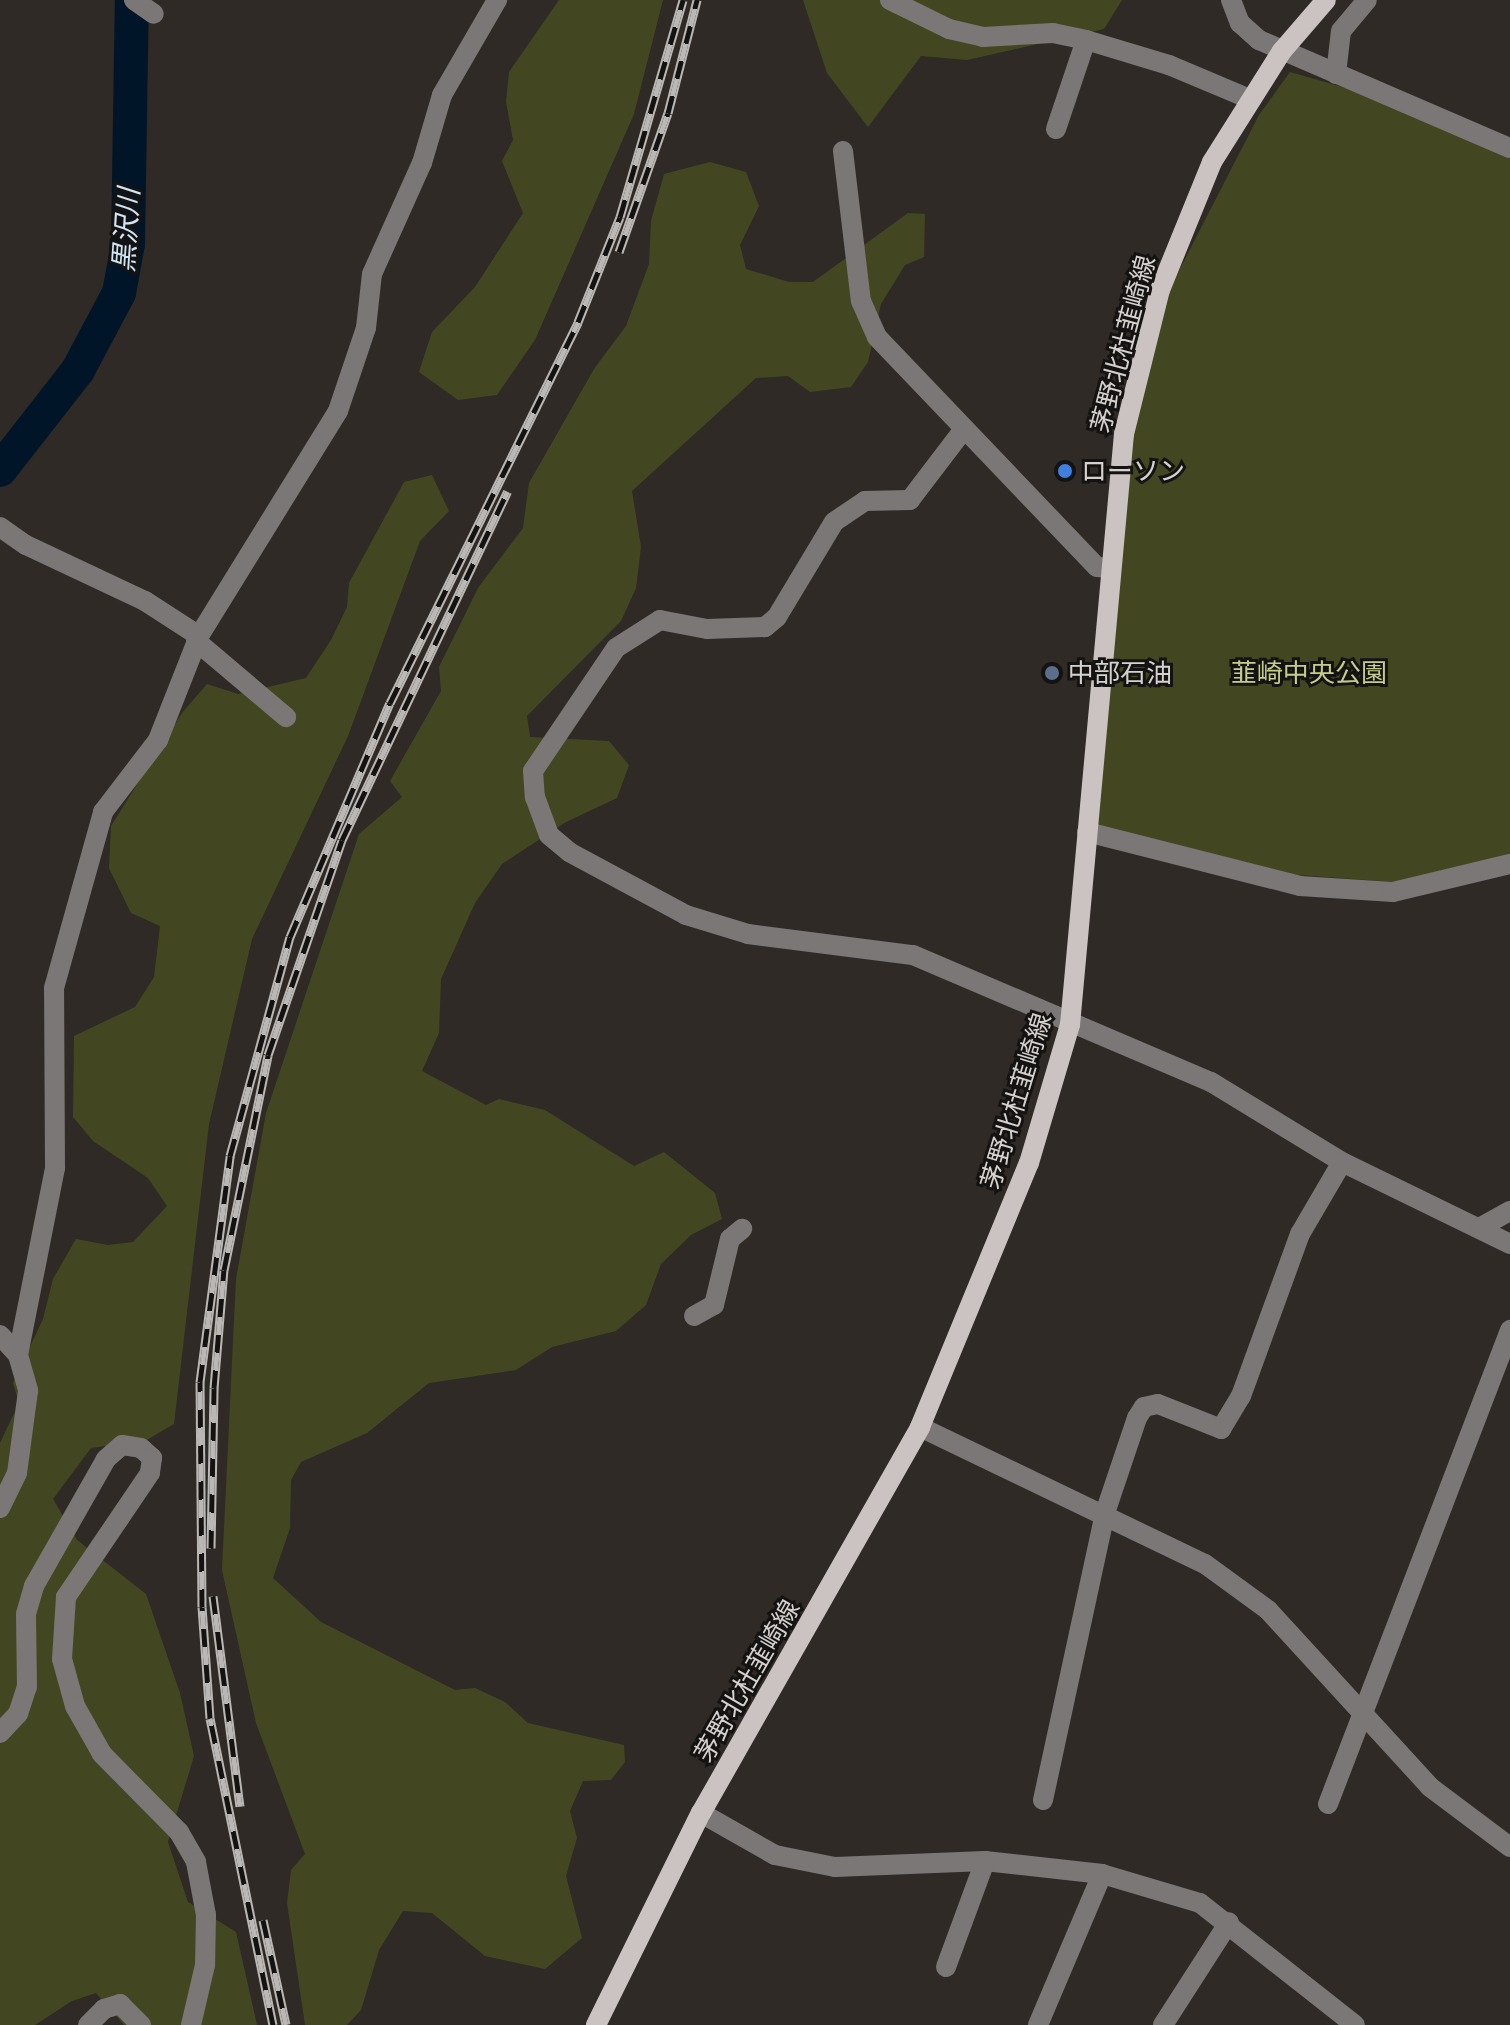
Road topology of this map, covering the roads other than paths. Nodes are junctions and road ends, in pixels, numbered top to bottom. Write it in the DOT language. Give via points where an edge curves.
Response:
graph roads {
  1 [pos="497,0"];
  2 [pos="890,0"];
  3 [pos="1231,0"];
  4 [pos="1326,0"];
  5 [pos="1367,0"];
  6 [pos="1086,40"];
  7 [pos="1282,51"];
  8 [pos="1336,74"];
  9 [pos="1250,99"];
  10 [pos="1056,129"];
  11 [pos="1510,148"];
  12 [pos="843,151"];
  13 [pos="964,429"];
  14 [pos="0,527"];
  15 [pos="1110,568"];
  16 [pos="197,638"];
  17 [pos="286,717"];
  18 [pos="1087,832"];
  19 [pos="1510,864"];
  20 [pos="1070,1025"];
  21 [pos="1342,1162"];
  22 [pos="1510,1211"];
  23 [pos="1481,1227"];
  24 [pos="742,1229"];
  25 [pos="1510,1244"];
  26 [pos="694,1316"];
  27 [pos="1510,1330"];
  28 [pos="0,1335"];
  29 [pos="18,1355"];
  30 [pos="920,1427"];
  31 [pos="0,1508"];
  32 [pos="1105,1513"];
  33 [pos="1361,1716"];
  34 [pos="0,1733"];
  35 [pos="1043,1800"];
  36 [pos="1328,1804"];
  37 [pos="701,1813"];
  38 [pos="1510,1847"];
  39 [pos="985,1861"];
  40 [pos="1102,1874"];
  41 [pos="1229,1922"];
  42 [pos="946,1967"];
  43 [pos="88,2025"];
  44 [pos="141,2025"];
  45 [pos="191,2025"];
  46 [pos="596,2025"];
  47 [pos="1038,2025"];
  48 [pos="1163,2025"];
  49 [pos="1355,2025"];
  1 -- 16 [label="street" via="442,95 422,163 372,274 366,328 338,411"];
  2 -- 6 [label="street" via="949,29 983,37 1053,33"];
  3 -- 7 [label="street" via="1240,23"];
  4 -- 7 [label="main road, 茅野北杜韮崎線"];
  5 -- 8 [label="street" via="1341,31"];
  6 -- 9 [label="street" via="1169,65"];
  6 -- 10 [label="street"];
  7 -- 8 [label="street"];
  7 -- 9 [label="main road, 茅野北杜韮崎線"];
  8 -- 11 [label="street" via="1395,94"];
  9 -- 15 [label="main road, 茅野北杜韮崎線" via="1201,185 1160,290 1124,434"];
  12 -- 13 [label="street" via="861,301 877,337"];
  13 -- 15 [label="street" via="1097,567"];
  13 -- 20 [label="street" via="910,500 865,501 834,522 777,617 765,627 707,629 660,620 616,648 533,771 535,797 549,835 569,852 686,915 748,934 913,955"];
  14 -- 16 [label="street" via="26,545 145,601"];
  15 -- 18 [label="main road, 茅野北杜韮崎線"];
  16 -- 17 [label="street"];
  16 -- 29 [label="street" via="158,740 103,812 62,951 54,988 55,1168"];
  18 -- 19 [label="street" via="1300,886 1393,892"];
  18 -- 20 [label="main road, 茅野北杜韮崎線"];
  20 -- 21 [label="street" via="1211,1082"];
  20 -- 30 [label="main road, 茅野北杜韮崎線" via="1029,1163"];
  21 -- 23 [label="street"];
  21 -- 32 [label="street" via="1300,1234 1241,1396 1221,1429 1158,1404 1144,1407"];
  22 -- 23 [label="street"];
  23 -- 25 [label="street"];
  24 -- 26 [label="street" via="730,1239 714,1305"];
  27 -- 33 [label="street"];
  28 -- 29 [label="street"];
  29 -- 31 [label="street" via="28,1391 27,1425 17,1473"];
  30 -- 32 [label="street"];
  30 -- 37 [label="main road, 茅野北杜韮崎線"];
  32 -- 33 [label="street" via="1205,1564 1268,1610"];
  32 -- 35 [label="street"];
  33 -- 36 [label="street"];
  33 -- 38 [label="street" via="1430,1787"];
  34 -- 45 [label="street" via="18,1714 27,1687 26,1614 34,1586 106,1459 122,1445 141,1448 152,1458 150,1473 66,1597 60,1625 62,1659 75,1706 102,1754 179,1832 196,1862 206,1915 205,1965"];
  37 -- 39 [label="street" via="775,1855 835,1867"];
  37 -- 46 [label="main road, 茅野北杜韮崎線"];
  39 -- 40 [label="street"];
  39 -- 42 [label="street"];
  40 -- 41 [label="street" via="1200,1903"];
  40 -- 47 [label="street"];
  41 -- 48 [label="street"];
  41 -- 49 [label="street"];
  43 -- 44 [label="street" via="104,2009 120,2004"];
}
